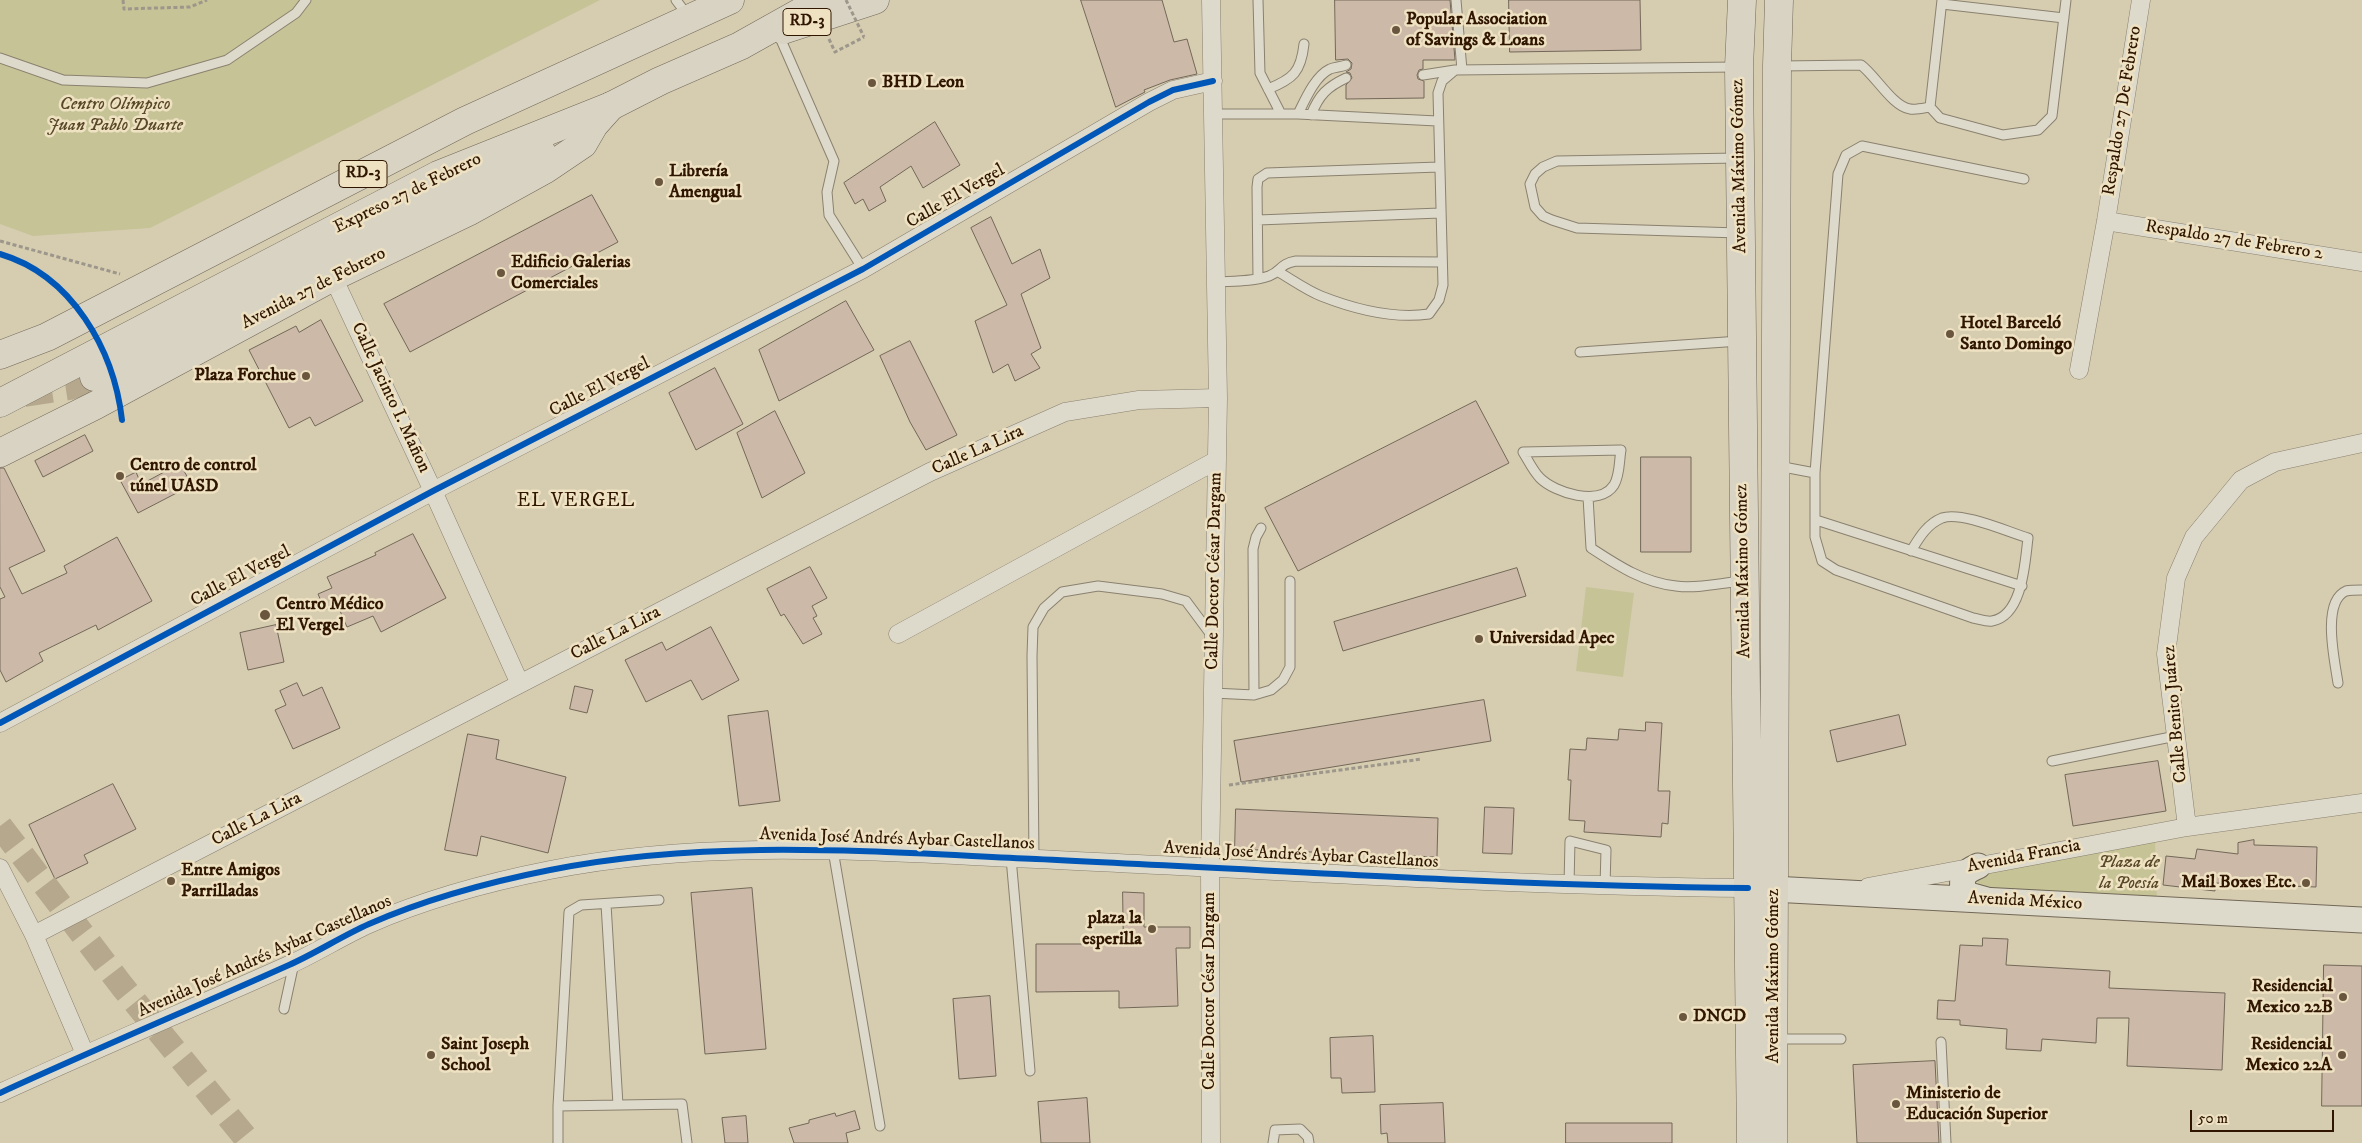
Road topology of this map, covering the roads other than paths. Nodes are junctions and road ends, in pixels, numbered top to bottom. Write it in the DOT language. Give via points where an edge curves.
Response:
graph roads {
  1 [pos="306,0"];
  2 [pos="730,0"];
  3 [pos="822,0"];
  4 [pos="875,0"];
  5 [pos="1211,0"];
  6 [pos="1258,0"];
  7 [pos="1456,0"];
  8 [pos="1742,0"];
  9 [pos="1779,0"];
  10 [pos="1798,0"];
  11 [pos="2066,0"];
  12 [pos="2141,0"];
  13 [pos="1942,2"];
  14 [pos="683,9"];
  15 [pos="2064,18"];
  16 [pos="778,32"];
  17 [pos="1304,44"];
  18 [pos="740,46"];
  19 [pos="0,58"];
  20 [pos="1777,59"];
  21 [pos="1346,65"];
  22 [pos="1739,67"];
  23 [pos="1459,70"];
  24 [pos="1423,75"];
  25 [pos="1346,78"];
  26 [pos="1213,81"];
  27 [pos="1268,89"];
  28 [pos="1930,108"];
  29 [pos="1213,114"];
  30 [pos="1281,114"];
  31 [pos="1298,114"];
  32 [pos="603,115"];
  33 [pos="1311,115"];
  34 [pos="1437,121"];
  35 [pos="1741,158"];
  36 [pos="1439,167"];
  37 [pos="2024,179"];
  38 [pos="1440,214"];
  39 [pos="1258,220"];
  40 [pos="2106,221"];
  41 [pos="1741,233"];
  42 [pos="1442,262"];
  43 [pos="2362,262"];
  44 [pos="864,269"];
  45 [pos="1277,271"];
  46 [pos="334,277"];
  47 [pos="1258,279"];
  48 [pos="1216,282"];
  49 [pos="47,337"];
  50 [pos="1742,340"];
  51 [pos="0,342"];
  52 [pos="1580,352"];
  53 [pos="0,355"];
  54 [pos="2079,370"];
  55 [pos="94,377"];
  56 [pos="1218,398"];
  57 [pos="0,403"];
  58 [pos="2362,443"];
  59 [pos="0,453"];
  60 [pos="1217,460"];
  61 [pos="1775,466"];
  62 [pos="1815,473"];
  63 [pos="433,491"];
  64 [pos="1588,497"];
  65 [pos="1816,520"];
  66 [pos="1262,528"];
  67 [pos="1911,551"];
  68 [pos="1290,581"];
  69 [pos="1744,581"];
  70 [pos="2022,586"];
  71 [pos="2362,590"];
  72 [pos="898,634"];
  73 [pos="1214,639"];
  74 [pos="2338,683"];
  75 [pos="520,684"];
  76 [pos="1213,693"];
  77 [pos="1254,694"];
  78 [pos="0,723"];
  79 [pos="2176,736"];
  80 [pos="2052,760"];
  81 [pos="2362,803"];
  82 [pos="2187,827"];
  83 [pos="833,849"];
  84 [pos="1011,858"];
  85 [pos="1034,859"];
  86 [pos="1210,866"];
  87 [pos="1978,866"];
  88 [pos="0,868"];
  89 [pos="1570,885"];
  90 [pos="1605,887"];
  91 [pos="1761,888"];
  92 [pos="1836,893"];
  93 [pos="658,900"];
  94 [pos="1989,900"];
  95 [pos="606,904"];
  96 [pos="2362,920"];
  97 [pos="34,935"];
  98 [pos="294,962"];
  99 [pos="284,1009"];
  100 [pos="1773,1039"];
  101 [pos="1841,1040"];
  102 [pos="1941,1042"];
  103 [pos="85,1054"];
  104 [pos="1030,1071"];
  105 [pos="0,1093"];
  106 [pos="618,1105"];
  107 [pos="558,1106"];
  108 [pos="880,1126"];
  109 [pos="558,1143"];
  110 [pos="688,1143"];
  111 [pos="1211,1143"];
  112 [pos="1273,1143"];
  113 [pos="1309,1143"];
  114 [pos="1751,1143"];
  115 [pos="1773,1143"];
  116 [pos="1946,1143"];
  1 -- 19 [label="lane" via="296,13 227,60 147,83 63,80"];
  2 -- 14 [label="main road, Expreso 27 de Febrero / RD-3"];
  3 -- 18 [label="main road, Expreso 27 de Febrero / RD-3"];
  4 -- 16 [label="main road, RD-3"];
  5 -- 26 [label="street, Calle Doctor César Dargam"];
  6 -- 27 [label="lane" via="1260,73"];
  7 -- 23 [label="lane"];
  8 -- 22 [label="main road, Avenida Máximo Gómez"];
  9 -- 20 [label="main road, Avenida Máximo Gómez"];
  10 -- 20 [label="main road"];
  11 -- 15 [label="lane"];
  12 -- 40 [label="street, Respaldo 27 De Febrero"];
  13 -- 15 [label="lane"];
  13 -- 28 [label="lane"];
  14 -- 49 [label="main road, Expreso 27 de Febrero / RD-3"];
  15 -- 28 [label="lane" via="2052,116 2038,130 2003,135 1940,118"];
  16 -- 18 [label="main road, RD-3"];
  16 -- 44 [label="lane" via="834,162 827,192 829,215"];
  17 -- 27 [label="lane" via="1302,63 1295,73"];
  18 -- 32 [label="main road, Expreso 27 de Febrero / RD-3" via="660,81"];
  20 -- 28 [label="lane" via="1860,65 1894,100 1909,109"];
  20 -- 61 [label="main road, Avenida Máximo Gómez"];
  21 -- 31 [label="lane" via="1329,69 1320,78"];
  22 -- 23 [label="lane"];
  22 -- 35 [label="main road, Avenida Máximo Gómez"];
  23 -- 24 [label="lane"];
  23 -- 34 [label="lane" via="1442,81"];
  25 -- 33 [label="lane" via="1329,86"];
  26 -- 29 [label="street, Calle Doctor César Dargam"];
  26 -- 44 [label="street, Calle El Vergel" via="1173,90 1149,102"];
  27 -- 30 [label="lane"];
  29 -- 30 [label="lane"];
  29 -- 48 [label="street, Calle Doctor César Dargam"];
  30 -- 31 [label="lane"];
  31 -- 33 [label="lane"];
  32 -- 46 [label="main road, Avenida 27 de Febrero / RD-3" via="583,144 546,169 468,212"];
  32 -- 55 [label="main road"];
  32 -- 57 [label="main road, Expreso 27 de Febrero / RD-3" via="438,175"];
  33 -- 34 [label="lane"];
  34 -- 36 [label="lane"];
  35 -- 41 [label="main road, Avenida Máximo Gómez"];
  35 -- 41 [label="lane" via="1557,161 1543,167 1530,184 1535,207 1543,216 1578,228"];
  36 -- 38 [label="lane"];
  36 -- 39 [label="lane" via="1267,173 1258,179"];
  37 -- 62 [label="lane" via="1862,146 1846,155 1838,174"];
  38 -- 39 [label="lane"];
  38 -- 42 [label="lane"];
  39 -- 47 [label="lane"];
  40 -- 43 [label="street, Respaldo 27 de Febrero 2"];
  40 -- 54 [label="street, Respaldo 27 De Febrero"];
  41 -- 50 [label="main road, Avenida Máximo Gómez"];
  42 -- 45 [label="lane" via="1296,261 1284,263"];
  42 -- 45 [label="lane" via="1443,285 1439,300 1429,314 1413,316 1363,310 1320,296"];
  44 -- 63 [label="street, Calle El Vergel"];
  45 -- 47 [label="lane"];
  46 -- 59 [label="main road, Avenida 27 de Febrero / RD-3"];
  46 -- 63 [label="street, Calle Jacinto I. Mañon"];
  47 -- 48 [label="lane"];
  48 -- 56 [label="street, Calle Doctor César Dargam"];
  49 -- 51 [label="main road"];
  49 -- 53 [label="main road, Expreso 27 de Febrero / RD-3"];
  50 -- 52 [label="lane"];
  50 -- 69 [label="main road, Avenida Máximo Gómez"];
  56 -- 60 [label="street, Calle Doctor César Dargam"];
  56 -- 75 [label="street, Calle La Lira" via="1139,400 1065,412 930,472"];
  58 -- 79 [label="street, Calle Benito Juárez" via="2275,462 2241,480 2194,537 2176,578 2166,654"];
  60 -- 72 [label="street"];
  60 -- 73 [label="street, Calle Doctor César Dargam"];
  61 -- 62 [label="lane"];
  61 -- 91 [label="main road, Avenida Máximo Gómez"];
  62 -- 65 [label="lane"];
  63 -- 75 [label="street, Calle Jacinto I. Mañon"];
  63 -- 78 [label="street, Calle El Vergel"];
  64 -- 64 [label="lane" via="1614,486 1621,450 1523,452 1539,477 1548,484 1566,494"];
  64 -- 69 [label="lane" via="1591,548 1628,571 1676,586"];
  65 -- 67 [label="lane"];
  65 -- 70 [label="lane" via="1817,550 1822,561 1836,570 1973,618 1991,621 2001,618 2011,608"];
  66 -- 77 [label="lane" via="1253,549"];
  67 -- 70 [label="lane"];
  67 -- 70 [label="lane" via="1924,530 1943,518 1960,517 2028,538"];
  68 -- 77 [label="lane" via="1290,667 1283,680 1271,690"];
  69 -- 91 [label="main road, Avenida Máximo Gómez"];
  71 -- 74 [label="lane" via="2346,591 2335,601 2331,623"];
  73 -- 76 [label="street, Calle Doctor César Dargam"];
  73 -- 85 [label="lane" via="1186,601 1162,594 1098,586 1062,592 1044,608 1033,627 1032,646"];
  75 -- 97 [label="street, Calle La Lira"];
  76 -- 77 [label="lane"];
  76 -- 86 [label="street, Calle Doctor César Dargam"];
  79 -- 80 [label="lane"];
  79 -- 82 [label="street, Calle Benito Juárez"];
  81 -- 82 [label="street, Avenida Francia"];
  82 -- 87 [label="street, Avenida Francia"];
  83 -- 84 [label="street, Avenida José Andrés Aybar Castellanos"];
  83 -- 98 [label="street, Avenida José Andrés Aybar Castellanos" via="700,851 623,858 550,870 484,885 424,904 369,924"];
  83 -- 108 [label="lane"];
  84 -- 85 [label="street, Avenida José Andrés Aybar Castellanos"];
  84 -- 104 [label="lane"];
  85 -- 86 [label="street, Avenida José Andrés Aybar Castellanos"];
  86 -- 89 [label="street, Avenida José Andrés Aybar Castellanos"];
  86 -- 111 [label="street, Calle Doctor César Dargam"];
  87 -- 92 [label="street, Avenida Francia"];
  87 -- 94 [label="main road" via="1965,872 1963,889 1969,895"];
  88 -- 97 [label="street"];
  89 -- 90 [label="street, Avenida José Andrés Aybar Castellanos"];
  89 -- 90 [label="lane" via="1570,841 1606,850"];
  90 -- 91 [label="street, Avenida José Andrés Aybar Castellanos"];
  91 -- 92 [label="main road, Avenida México"];
  91 -- 100 [label="main road, Avenida Máximo Gómez"];
  91 -- 114 [label="main road, Avenida Máximo Gómez"];
  92 -- 94 [label="main road, Avenida México"];
  93 -- 95 [label="lane"];
  94 -- 96 [label="main road, Avenida México"];
  95 -- 106 [label="lane"];
  95 -- 107 [label="lane" via="580,905 569,912"];
  97 -- 103 [label="street"];
  98 -- 99 [label="lane"];
  98 -- 103 [label="street, Avenida José Andrés Aybar Castellanos"];
  100 -- 101 [label="lane"];
  100 -- 115 [label="main road, Avenida Máximo Gómez"];
  102 -- 116 [label="lane"];
  103 -- 105 [label="street, Avenida José Andrés Aybar Castellanos"];
  106 -- 107 [label="lane"];
  106 -- 110 [label="lane" via="682,1104"];
  107 -- 109 [label="lane"];
  112 -- 113 [label="lane" via="1276,1130 1300,1129"];
}
